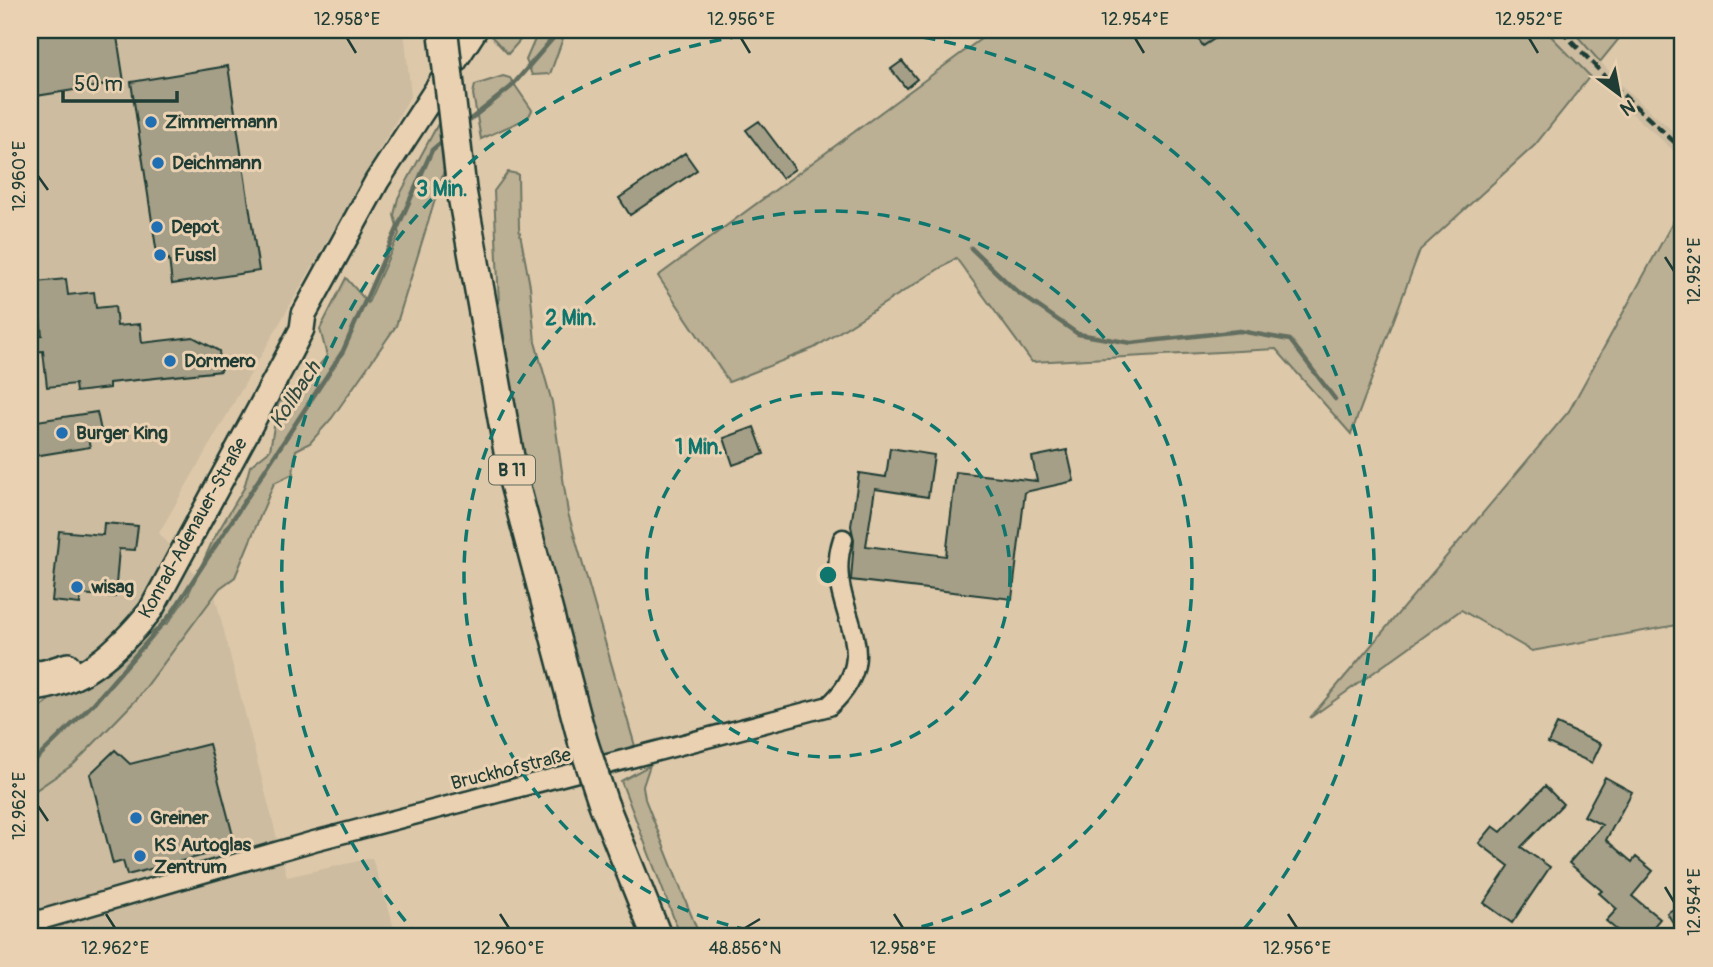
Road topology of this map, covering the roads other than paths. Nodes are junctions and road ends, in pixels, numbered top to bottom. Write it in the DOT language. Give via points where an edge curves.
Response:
graph roads {
  1 [pos="443,30"];
  2 [pos="475,30"];
  3 [pos="304,314"];
  4 [pos="843,539"];
  5 [pos="30,672"];
  6 [pos="30,689"];
  7 [pos="30,923"];
  8 [pos="657,937"];
  1 -- 8 [label="main road, B 11, bridge" via="462,193 514,482 583,742"];
  2 -- 3 [label="street, Konrad-Adenauer-Straße" via="377,181"];
  3 -- 5 [label="street, Konrad-Adenauer-Straße" via="293,323 261,375 185,527 126,623 67,666"];
  3 -- 6 [label="street, Konrad-Adenauer-Straße" via="302,329 151,610 126,642 98,663 70,680"];
  4 -- 7 [label="street, Bruckhofstraße" via="838,583 858,659 847,690 829,706 314,841"];
}
